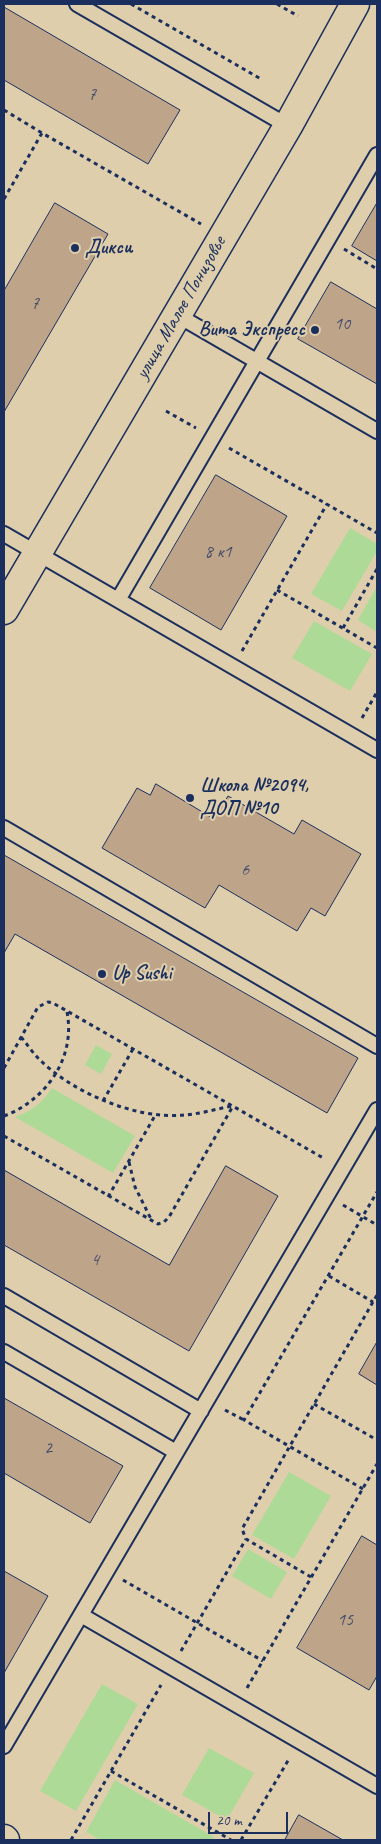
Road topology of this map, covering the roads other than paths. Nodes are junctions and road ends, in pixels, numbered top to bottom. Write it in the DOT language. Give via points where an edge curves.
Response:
graph roads {
  1 [pos="78,4"];
  2 [pos="355,4"];
  3 [pos="288,126"];
  4 [pos="377,155"];
  5 [pos="177,315"];
  6 [pos="257,362"];
  7 [pos="377,431"];
  8 [pos="4,534"];
  9 [pos="37,553"];
  10 [pos="118,600"];
  11 [pos="4,610"];
  12 [pos="377,750"];
  13 [pos="4,828"];
  14 [pos="377,1046"];
  15 [pos="377,1110"];
  16 [pos="4,1296"];
  17 [pos="4,1352"];
  18 [pos="200,1411"];
  19 [pos="176,1452"];
  20 [pos="81,1615"];
  21 [pos="4,1746"];
  22 [pos="377,1786"];
  1 -- 3 [label="lane"];
  2 -- 3 [label="street, улица Малое Понизовье"];
  3 -- 5 [label="street, улица Малое Понизовье"];
  4 -- 6 [label="lane"];
  5 -- 6 [label="lane"];
  5 -- 9 [label="street, улица Малое Понизовье"];
  6 -- 7 [label="lane"];
  6 -- 10 [label="lane"];
  8 -- 9 [label="lane"];
  9 -- 10 [label="lane"];
  9 -- 11 [label="street, улица Малое Понизовье"];
  10 -- 12 [label="lane"];
  13 -- 14 [label="lane"];
  15 -- 18 [label="lane"];
  16 -- 18 [label="lane"];
  17 -- 19 [label="lane"];
  18 -- 19 [label="lane"];
  19 -- 20 [label="lane"];
  20 -- 21 [label="lane"];
  20 -- 22 [label="lane"];
}
